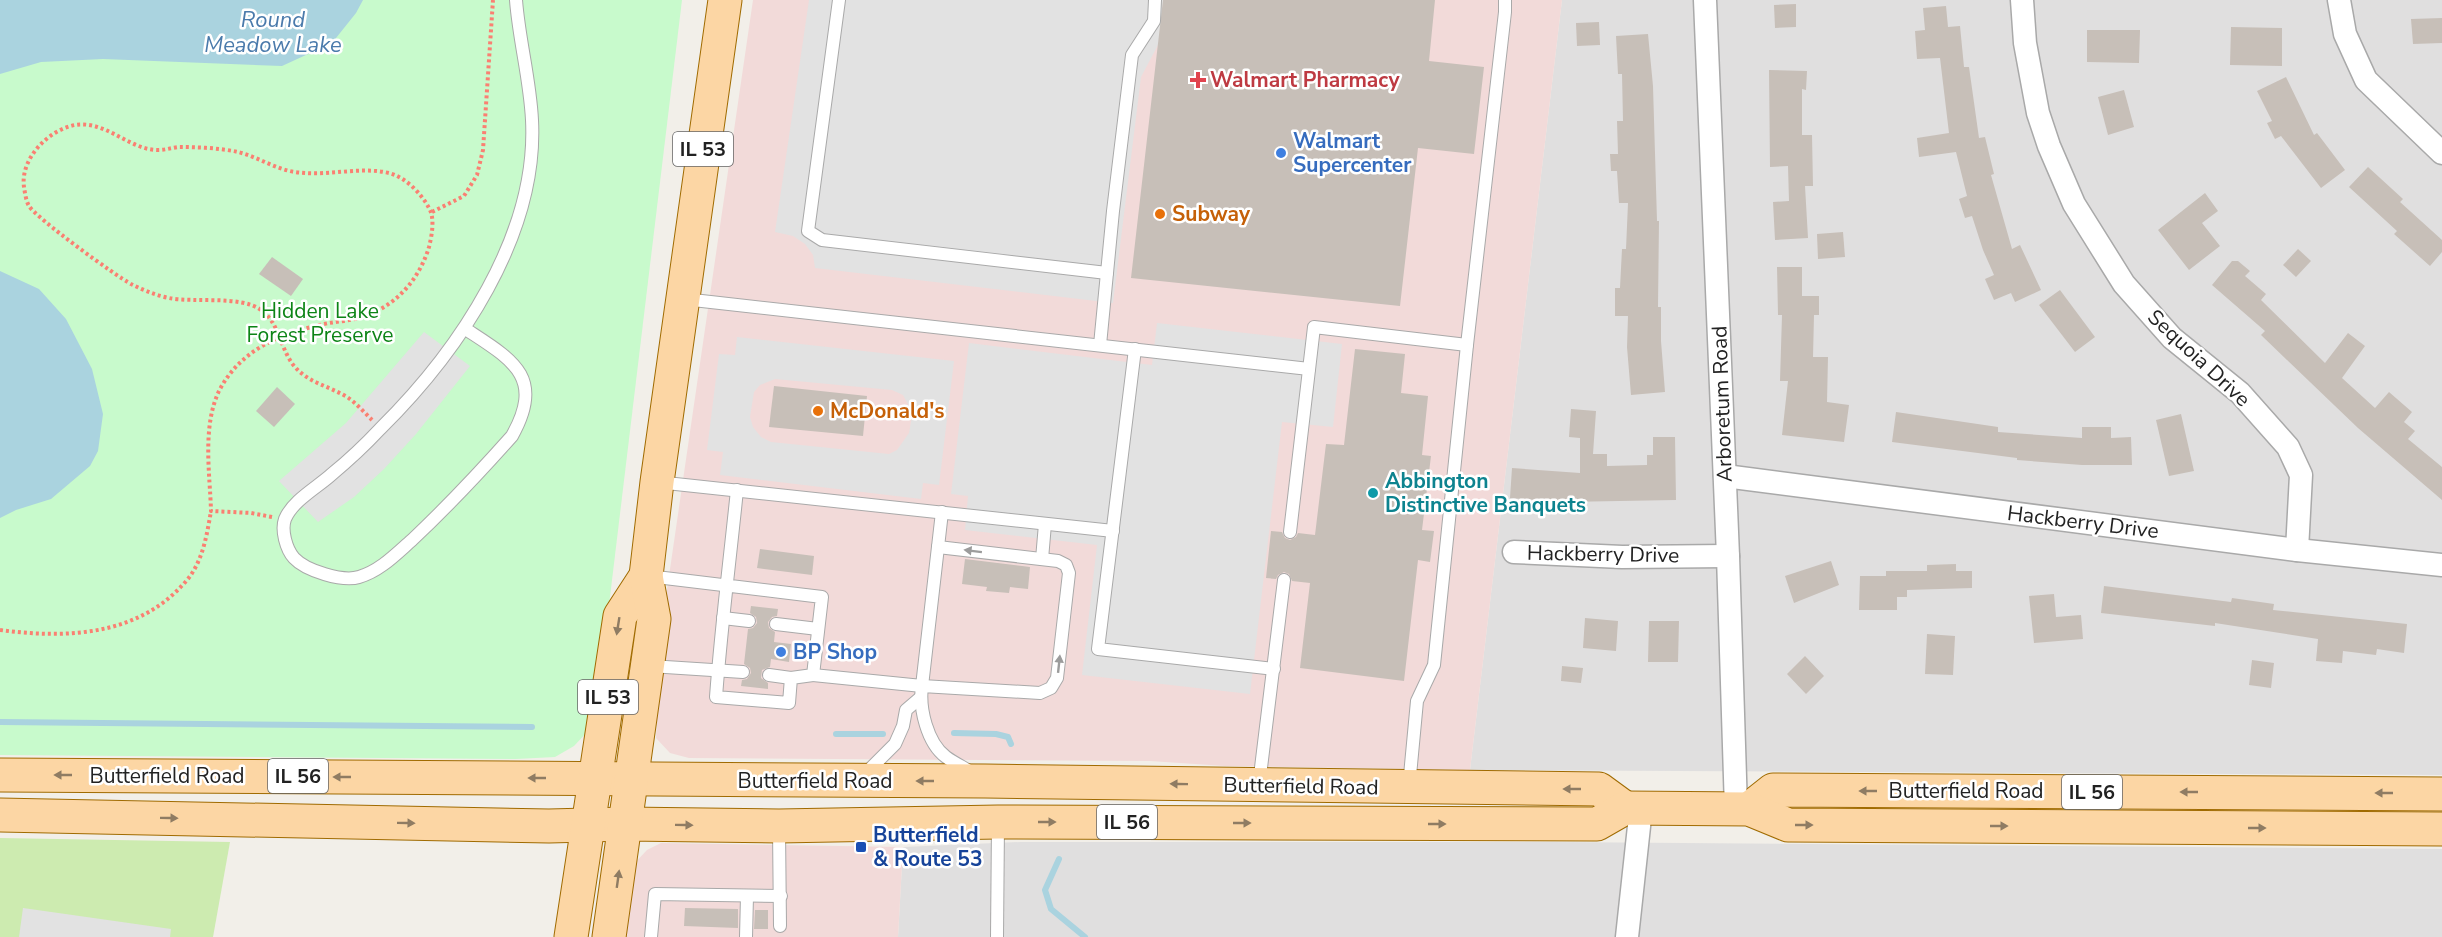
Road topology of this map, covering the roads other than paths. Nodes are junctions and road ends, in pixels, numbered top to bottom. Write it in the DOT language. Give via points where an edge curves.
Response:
graph roads {
  1 [pos="516,0"];
  2 [pos="726,0"];
  3 [pos="839,0"];
  4 [pos="1155,0"];
  5 [pos="1505,0"];
  6 [pos="1705,0"];
  7 [pos="2022,0"];
  8 [pos="2339,0"];
  9 [pos="2442,153"];
  10 [pos="1107,273"];
  11 [pos="681,299"];
  12 [pos="464,328"];
  13 [pos="1100,345"];
  14 [pos="1467,345"];
  15 [pos="1135,350"];
  16 [pos="1309,369"];
  17 [pos="1725,476"];
  18 [pos="657,482"];
  19 [pos="737,490"];
  20 [pos="942,512"];
  21 [pos="1045,524"];
  22 [pos="1113,531"];
  23 [pos="1290,532"];
  24 [pos="938,547"];
  25 [pos="2297,550"];
  26 [pos="1514,552"];
  27 [pos="1728,556"];
  28 [pos="1042,559"];
  29 [pos="2442,565"];
  30 [pos="646,576"];
  31 [pos="1284,580"];
  32 [pos="727,586"];
  33 [pos="723,618"];
  34 [pos="749,621"];
  35 [pos="776,624"];
  36 [pos="818,629"];
  37 [pos="649,666"];
  38 [pos="1274,669"];
  39 [pos="718,670"];
  40 [pos="743,672"];
  41 [pos="769,675"];
  42 [pos="813,675"];
  43 [pos="791,678"];
  44 [pos="921,692"];
  45 [pos="0,775"];
  46 [pos="596,778"];
  47 [pos="633,779"];
  48 [pos="858,781"];
  49 [pos="985,781"];
  50 [pos="1259,785"];
  51 [pos="1409,788"];
  52 [pos="2442,794"];
  53 [pos="1633,808"];
  54 [pos="1742,809"];
  55 [pos="0,815"];
  56 [pos="998,822"];
  57 [pos="626,824"];
  58 [pos="588,825"];
  59 [pos="779,826"];
  60 [pos="2442,829"];
  61 [pos="747,896"];
  62 [pos="781,896"];
  63 [pos="780,926"];
  64 [pos="571,937"];
  65 [pos="609,937"];
  66 [pos="651,937"];
  67 [pos="746,937"];
  68 [pos="997,937"];
  69 [pos="1627,937"];
  1 -- 12 [label="lane" via="532,121 529,176 517,225 498,270"];
  2 -- 11 [label="main road, IL 53"];
  3 -- 10 [label="lane" via="808,231 822,240"];
  4 -- 10 [label="lane" via="1154,21 1132,55"];
  5 -- 14 [label="lane"];
  6 -- 17 [label="street, Arboretum Road"];
  7 -- 25 [label="street, Sequoia Drive" via="2026,53 2038,113 2074,204 2132,293 2172,338 2240,393 2288,447 2301,475"];
  8 -- 9 [label="street" via="2344,34 2366,80"];
  10 -- 13 [label="lane"];
  11 -- 13 [label="lane"];
  11 -- 18 [label="main road, IL 53"];
  12 -- 12 [label="lane" via="519,370 527,391 524,412 512,436 434,520 374,572 356,578 335,577 294,558 284,539 285,519 297,503 381,429"];
  13 -- 15 [label="lane"];
  14 -- 16 [label="lane" via="1314,327"];
  14 -- 51 [label="lane" via="1434,665 1417,701"];
  15 -- 16 [label="lane"];
  15 -- 22 [label="lane"];
  16 -- 23 [label="lane"];
  17 -- 25 [label="street, Hackberry Drive"];
  17 -- 27 [label="street, Arboretum Road"];
  18 -- 19 [label="lane"];
  18 -- 30 [label="main road, IL 53"];
  19 -- 20 [label="lane"];
  19 -- 32 [label="lane"];
  20 -- 21 [label="lane"];
  20 -- 24 [label="lane"];
  21 -- 22 [label="lane"];
  21 -- 28 [label="lane"];
  22 -- 38 [label="lane" via="1098,649"];
  28 -- 24 [label="lane, one-way"];
  24 -- 44 [label="lane"];
  25 -- 29 [label="street, Hackberry Drive"];
  26 -- 27 [label="street, Hackberry Drive"];
  27 -- 54 [label="street, Arboretum Road"];
  44 -- 28 [label="lane, one-way" via="1040,693 1051,688 1058,678 1069,573 1066,565"];
  30 -- 32 [label="lane"];
  30 -- 37 [label="main road, IL 53" via="654,619"];
  30 -- 46 [label="main road, IL 53, one-way" via="620,616"];
  31 -- 38 [label="lane"];
  32 -- 33 [label="lane"];
  32 -- 36 [label="lane" via="822,597"];
  33 -- 34 [label="lane"];
  33 -- 39 [label="lane"];
  35 -- 36 [label="lane"];
  36 -- 42 [label="lane"];
  37 -- 39 [label="lane"];
  37 -- 47 [label="main road, IL 53"];
  38 -- 50 [label="lane"];
  39 -- 40 [label="lane"];
  39 -- 43 [label="lane" via="716,697 789,703"];
  41 -- 43 [label="lane"];
  42 -- 43 [label="lane"];
  42 -- 44 [label="lane"];
  44 -- 48 [label="lane" via="906,710 895,744"];
  44 -- 49 [label="lane" via="933,742 945,756"];
  46 -- 45 [label="main road, Butterfield Road / IL 56, one-way"];
  46 -- 47 [label="main road, Butterfield Road / IL 56"];
  46 -- 58 [label="main road, IL 53"];
  47 -- 48 [label="main road, Butterfield Road / IL 56"];
  47 -- 57 [label="main road, IL 53"];
  49 -- 48 [label="main road, Butterfield Road / IL 56, one-way"];
  50 -- 49 [label="main road, Butterfield Road / IL 56, one-way"];
  50 -- 51 [label="main road, Butterfield Road / IL 56"];
  53 -- 51 [label="main road, Butterfield Road / IL 56, one-way" via="1599,789"];
  52 -- 54 [label="main road, Butterfield Road / IL 56, one-way" via="1773,790"];
  53 -- 54 [label="main road, Butterfield Road / IL 56"];
  56 -- 53 [label="main road, Butterfield Road / IL 56, one-way" via="1597,824"];
  53 -- 69 [label="street"];
  54 -- 60 [label="main road, Butterfield Road / IL 56, one-way" via="1788,825"];
  55 -- 58 [label="main road, Butterfield Road / IL 56, one-way"];
  56 -- 59 [label="main road, Butterfield Road / IL 56"];
  56 -- 68 [label="lane"];
  57 -- 58 [label="main road, Butterfield Road / IL 56"];
  57 -- 59 [label="main road, Butterfield Road / IL 56, one-way"];
  65 -- 57 [label="main road, IL 53, one-way"];
  58 -- 64 [label="main road, IL 53"];
  59 -- 62 [label="lane"];
  61 -- 62 [label="lane"];
  61 -- 66 [label="lane" via="655,894"];
  61 -- 67 [label="lane"];
  62 -- 63 [label="lane"];
}
